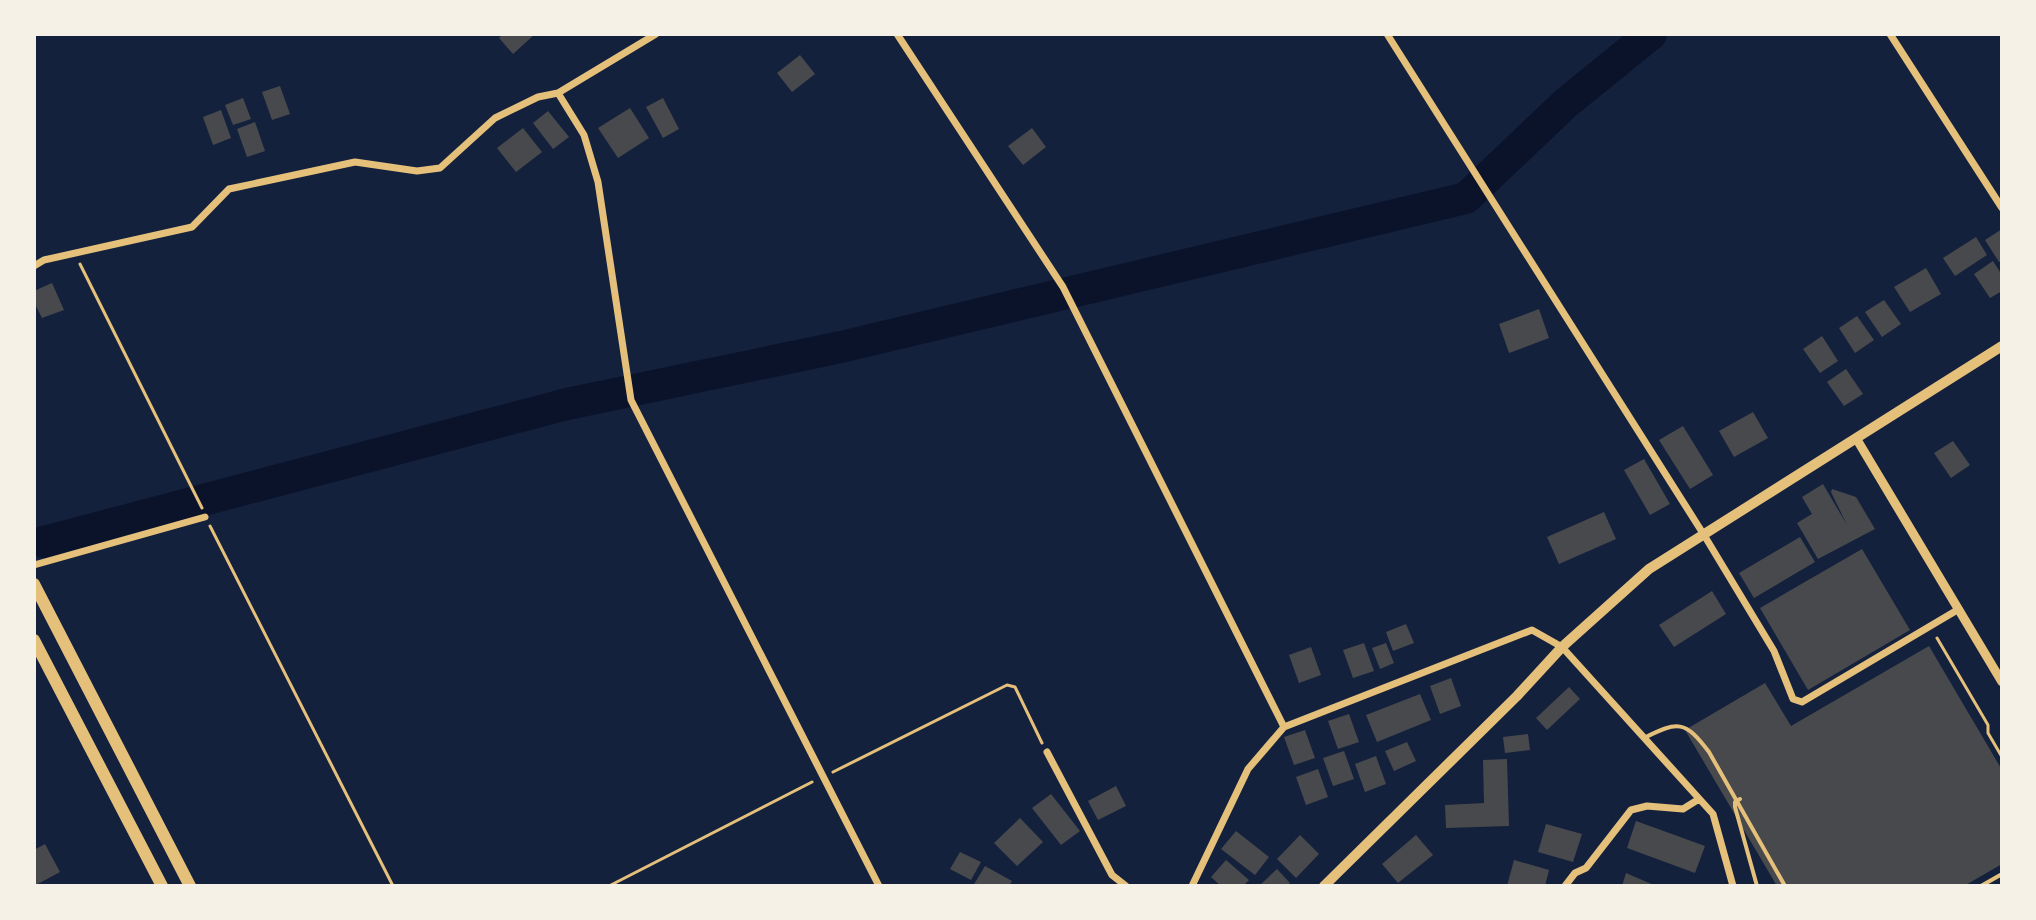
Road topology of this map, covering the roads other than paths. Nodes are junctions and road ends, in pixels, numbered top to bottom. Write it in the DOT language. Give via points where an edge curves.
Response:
graph roads {
  1 [pos="656,34"];
  2 [pos="897,34"];
  3 [pos="1387,34"];
  4 [pos="1890,34"];
  5 [pos="558,93"];
  6 [pos="2002,208"];
  7 [pos="34,266"];
  8 [pos="2002,346"];
  9 [pos="1856,438"];
  10 [pos="205,517"];
  11 [pos="1704,535"];
  12 [pos="34,565"];
  13 [pos="34,584"];
  14 [pos="1959,609"];
  15 [pos="34,640"];
  16 [pos="1562,647"];
  17 [pos="2002,682"];
  18 [pos="1284,727"];
  19 [pos="1644,738"];
  20 [pos="1047,752"];
  21 [pos="1699,799"];
  22 [pos="1740,799"];
  23 [pos="2002,874"];
  24 [pos="162,886"];
  25 [pos="190,886"];
  26 [pos="879,886"];
  27 [pos="1126,886"];
  28 [pos="1192,886"];
  29 [pos="1324,886"];
  30 [pos="1565,886"];
  31 [pos="1733,886"];
  32 [pos="1757,886"];
  33 [pos="1785,886"];
  34 [pos="1981,886"];
  1 -- 5 [label="street"];
  2 -- 18 [label="street" via="1063,287"];
  3 -- 11 [label="street"];
  4 -- 6 [label="street"];
  5 -- 7 [label="street" via="495,118 440,168 417,171 355,162 229,189 192,227"];
  5 -- 26 [label="street" via="584,135 598,182 631,400"];
  8 -- 9 [label="main road"];
  9 -- 11 [label="main road"];
  9 -- 14 [label="street"];
  10 -- 12 [label="street"];
  11 -- 14 [label="street" via="1774,651 1793,699 1802,702"];
  11 -- 16 [label="main road" via="1649,569"];
  13 -- 25 [label="main road"];
  14 -- 17 [label="street"];
  15 -- 24 [label="main road"];
  16 -- 18 [label="street" via="1532,630"];
  16 -- 19 [label="street"];
  16 -- 29 [label="main road"];
  18 -- 28 [label="street" via="1248,769"];
  19 -- 21 [label="street"];
  19 -- 33 [label="lane" via="1671,725 1693,731"];
  20 -- 27 [label="street" via="1112,875"];
  21 -- 30 [label="street" via="1683,809 1631,810 1586,868"];
  21 -- 31 [label="street" via="1713,814"];
  22 -- 32 [label="lane" via="1735,807"];
  23 -- 34 [label="lane"];
}
